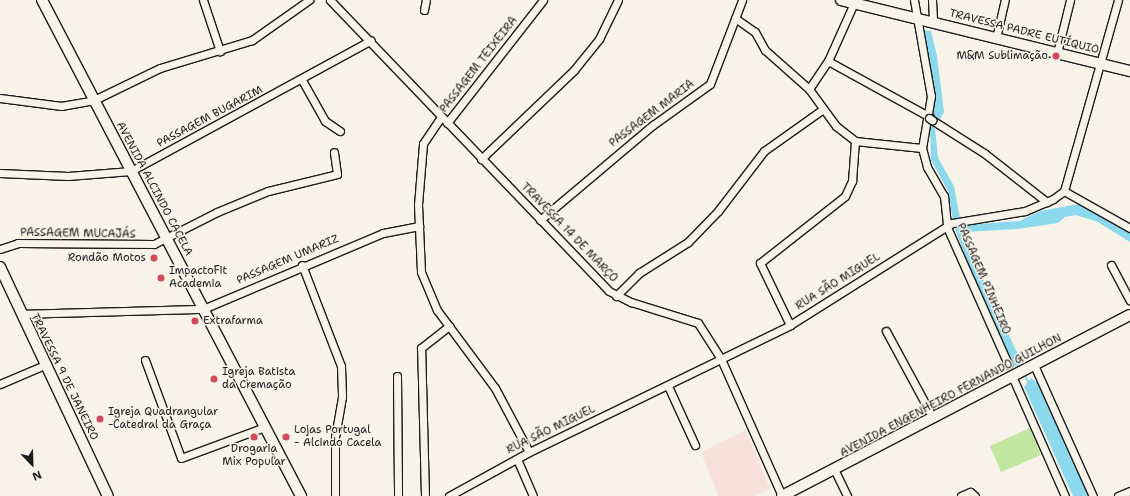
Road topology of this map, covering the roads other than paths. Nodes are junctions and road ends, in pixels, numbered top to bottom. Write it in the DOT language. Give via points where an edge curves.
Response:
graph roads {
  1 [pos="42,0"];
  2 [pos="203,0"];
  3 [pos="309,0"];
  4 [pos="330,0"];
  5 [pos="426,0"];
  6 [pos="543,0"];
  7 [pos="618,0"];
  8 [pos="742,0"];
  9 [pos="841,0"];
  10 [pos="914,0"];
  11 [pos="932,0"];
  12 [pos="1005,0"];
  13 [pos="1070,0"];
  14 [pos="1118,0"];
  15 [pos="854,3"];
  16 [pos="424,10"];
  17 [pos="916,17"];
  18 [pos="735,18"];
  19 [pos="933,22"];
  20 [pos="996,38"];
  21 [pos="371,40"];
  22 [pos="220,51"];
  23 [pos="1057,53"];
  24 [pos="828,61"];
  25 [pos="1099,64"];
  26 [pos="1130,72"];
  27 [pos="302,80"];
  28 [pos="809,89"];
  29 [pos="0,98"];
  30 [pos="94,100"];
  31 [pos="822,110"];
  32 [pos="441,117"];
  33 [pos="931,118"];
  34 [pos="447,123"];
  35 [pos="340,131"];
  36 [pos="855,141"];
  37 [pos="922,148"];
  38 [pos="334,152"];
  39 [pos="481,159"];
  40 [pos="131,171"];
  41 [pos="0,173"];
  42 [pos="1064,190"];
  43 [pos="1047,202"];
  44 [pos="540,220"];
  45 [pos="949,225"];
  46 [pos="419,226"];
  47 [pos="1130,228"];
  48 [pos="166,238"];
  49 [pos="0,249"];
  50 [pos="302,265"];
  51 [pos="1111,265"];
  52 [pos="0,267"];
  53 [pos="616,296"];
  54 [pos="1130,300"];
  55 [pos="203,309"];
  56 [pos="21,314"];
  57 [pos="1130,315"];
  58 [pos="790,324"];
  59 [pos="450,326"];
  60 [pos="886,331"];
  61 [pos="721,359"];
  62 [pos="145,360"];
  63 [pos="46,364"];
  64 [pos="1008,364"];
  65 [pos="1034,365"];
  66 [pos="397,376"];
  67 [pos="1012,376"];
  68 [pos="0,384"];
  69 [pos="668,386"];
  70 [pos="933,418"];
  71 [pos="265,427"];
  72 [pos="695,445"];
  73 [pos="530,452"];
  74 [pos="517,459"];
  75 [pos="835,471"];
  76 [pos="1130,491"];
  77 [pos="464,493"];
  78 [pos="108,496"];
  79 [pos="301,496"];
  80 [pos="335,496"];
  81 [pos="398,496"];
  82 [pos="425,496"];
  83 [pos="449,496"];
  84 [pos="533,496"];
  85 [pos="782,496"];
  86 [pos="847,496"];
  87 [pos="961,496"];
  88 [pos="975,496"];
  89 [pos="1065,496"];
  90 [pos="1093,496"];
  91 [pos="1118,496"];
  1 -- 30 [label="main road, AVENIDA ALCINDO CACELA"];
  2 -- 22 [label="street"];
  3 -- 22 [label="street" via="258,37"];
  4 -- 21 [label="street, TRAVESSA 14 DE MARÇO"];
  5 -- 16 [label="street"];
  6 -- 34 [label="street, PASSAGEM TEIXEIRA"];
  7 -- 39 [label="street" via="599,39 574,70"];
  8 -- 18 [label="street, PASSAGEM MARIA"];
  9 -- 15 [label="main road, TRAVESSA PADRE EUTÍQUIO"];
  10 -- 17 [label="street, PASSAGEM PINHEIRO"];
  11 -- 19 [label="street"];
  12 -- 20 [label="street"];
  13 -- 23 [label="street"];
  14 -- 25 [label="street"];
  15 -- 17 [label="main road, TRAVESSA PADRE EUTÍQUIO"];
  15 -- 24 [label="street"];
  17 -- 19 [label="main road, TRAVESSA PADRE EUTÍQUIO"];
  17 -- 33 [label="street, PASSAGEM PINHEIRO" via="930,92"];
  18 -- 28 [label="street" via="755,32 765,50"];
  18 -- 44 [label="street, PASSAGEM MARIA" via="710,84 653,125"];
  19 -- 20 [label="main road, TRAVESSA PADRE EUTÍQUIO"];
  20 -- 23 [label="main road, TRAVESSA PADRE EUTÍQUIO"];
  21 -- 27 [label="street, PASSAGEM BUGARIM"];
  21 -- 32 [label="street, TRAVESSA 14 DE MARÇO"];
  22 -- 30 [label="street" via="160,68"];
  23 -- 25 [label="main road, TRAVESSA PADRE EUTÍQUIO"];
  24 -- 28 [label="street"];
  24 -- 33 [label="street"];
  25 -- 26 [label="main road, TRAVESSA PADRE EUTÍQUIO"];
  25 -- 42 [label="street"];
  27 -- 35 [label="street" via="325,121"];
  27 -- 40 [label="street, PASSAGEM BUGARIM"];
  28 -- 31 [label="street"];
  29 -- 30 [label="street" via="61,106"];
  30 -- 40 [label="main road, AVENIDA ALCINDO CACELA"];
  31 -- 36 [label="street"];
  31 -- 53 [label="street" via="764,151 718,211 688,242 639,273"];
  32 -- 34 [label="street, TRAVESSA 14 DE MARÇO"];
  32 -- 46 [label="street, PASSAGEM TEIXEIRA" via="423,144"];
  33 -- 37 [label="street, PASSAGEM PINHEIRO"];
  33 -- 43 [label="street" via="984,153"];
  34 -- 39 [label="street, TRAVESSA 14 DE MARÇO"];
  36 -- 37 [label="street"];
  36 -- 58 [label="street" via="854,169 845,196 805,224 760,263"];
  37 -- 45 [label="street, PASSAGEM PINHEIRO" via="927,167 944,196"];
  38 -- 48 [label="street, PASSAGEM MUCAJÁS" via="337,174 268,191 217,212"];
  39 -- 44 [label="street, TRAVESSA 14 DE MARÇO"];
  40 -- 41 [label="street, PASSAGEM BUGARIM" via="68,176"];
  40 -- 48 [label="main road, AVENIDA ALCINDO CACELA"];
  42 -- 43 [label="street, RUA SÃO MIGUEL"];
  42 -- 47 [label="street"];
  43 -- 45 [label="street, RUA SÃO MIGUEL" via="1026,211"];
  44 -- 53 [label="street, TRAVESSA 14 DE MARÇO"];
  45 -- 58 [label="street, RUA SÃO MIGUEL"];
  45 -- 64 [label="street, PASSAGEM PINHEIRO"];
  46 -- 50 [label="street, PASSAGEM UMARIZ" via="383,233"];
  46 -- 59 [label="street, PASSAGEM TEIXEIRA" via="424,280"];
  48 -- 49 [label="street, PASSAGEM MUCAJÁS" via="139,247 18,243"];
  48 -- 55 [label="main road, AVENIDA ALCINDO CACELA"];
  50 -- 55 [label="street, PASSAGEM UMARIZ"];
  50 -- 80 [label="street" via="341,366 342,397 335,445"];
  51 -- 54 [label="street"];
  52 -- 56 [label="main road, TRAVESSA 9 DE JANEIRO"];
  53 -- 61 [label="street, TRAVESSA 14 DE MARÇO" via="692,318 702,327"];
  55 -- 56 [label="street, PASSAGEM UMARIZ"];
  55 -- 71 [label="main road, AVENIDA ALCINDO CACELA"];
  56 -- 63 [label="main road, TRAVESSA 9 DE JANEIRO"];
  57 -- 65 [label="main road, AVENIDA ENGENHEIRO FERNANDO GUILHON"];
  58 -- 61 [label="street, RUA SÃO MIGUEL"];
  59 -- 73 [label="street, PASSAGEM TEIXEIRA" via="495,388"];
  59 -- 82 [label="street" via="421,348"];
  60 -- 70 [label="street"];
  61 -- 69 [label="street, RUA SÃO MIGUEL"];
  61 -- 85 [label="street, TRAVESSA 14 DE MARÇO"];
  62 -- 71 [label="street" via="181,458"];
  63 -- 68 [label="street"];
  63 -- 78 [label="main road, TRAVESSA 9 DE JANEIRO"];
  65 -- 67 [label="main road, AVENIDA ENGENHEIRO FERNANDO GUILHON"];
  65 -- 90 [label="street"];
  66 -- 81 [label="street"];
  67 -- 70 [label="main road, AVENIDA ENGENHEIRO FERNANDO GUILHON"];
  67 -- 89 [label="street"];
  69 -- 72 [label="street"];
  69 -- 73 [label="street, RUA SÃO MIGUEL"];
  70 -- 75 [label="main road, AVENIDA ENGENHEIRO FERNANDO GUILHON"];
  71 -- 79 [label="main road, AVENIDA ALCINDO CACELA"];
  73 -- 74 [label="street, RUA SÃO MIGUEL"];
  74 -- 77 [label="street, RUA SÃO MIGUEL"];
  74 -- 84 [label="street"];
  75 -- 85 [label="main road, AVENIDA ENGENHEIRO FERNANDO GUILHON"];
  75 -- 86 [label="street"];
  76 -- 91 [label="street"];
  77 -- 83 [label="street, RUA SÃO MIGUEL"];
  87 -- 88 [label="street" via="970,492"];
}
